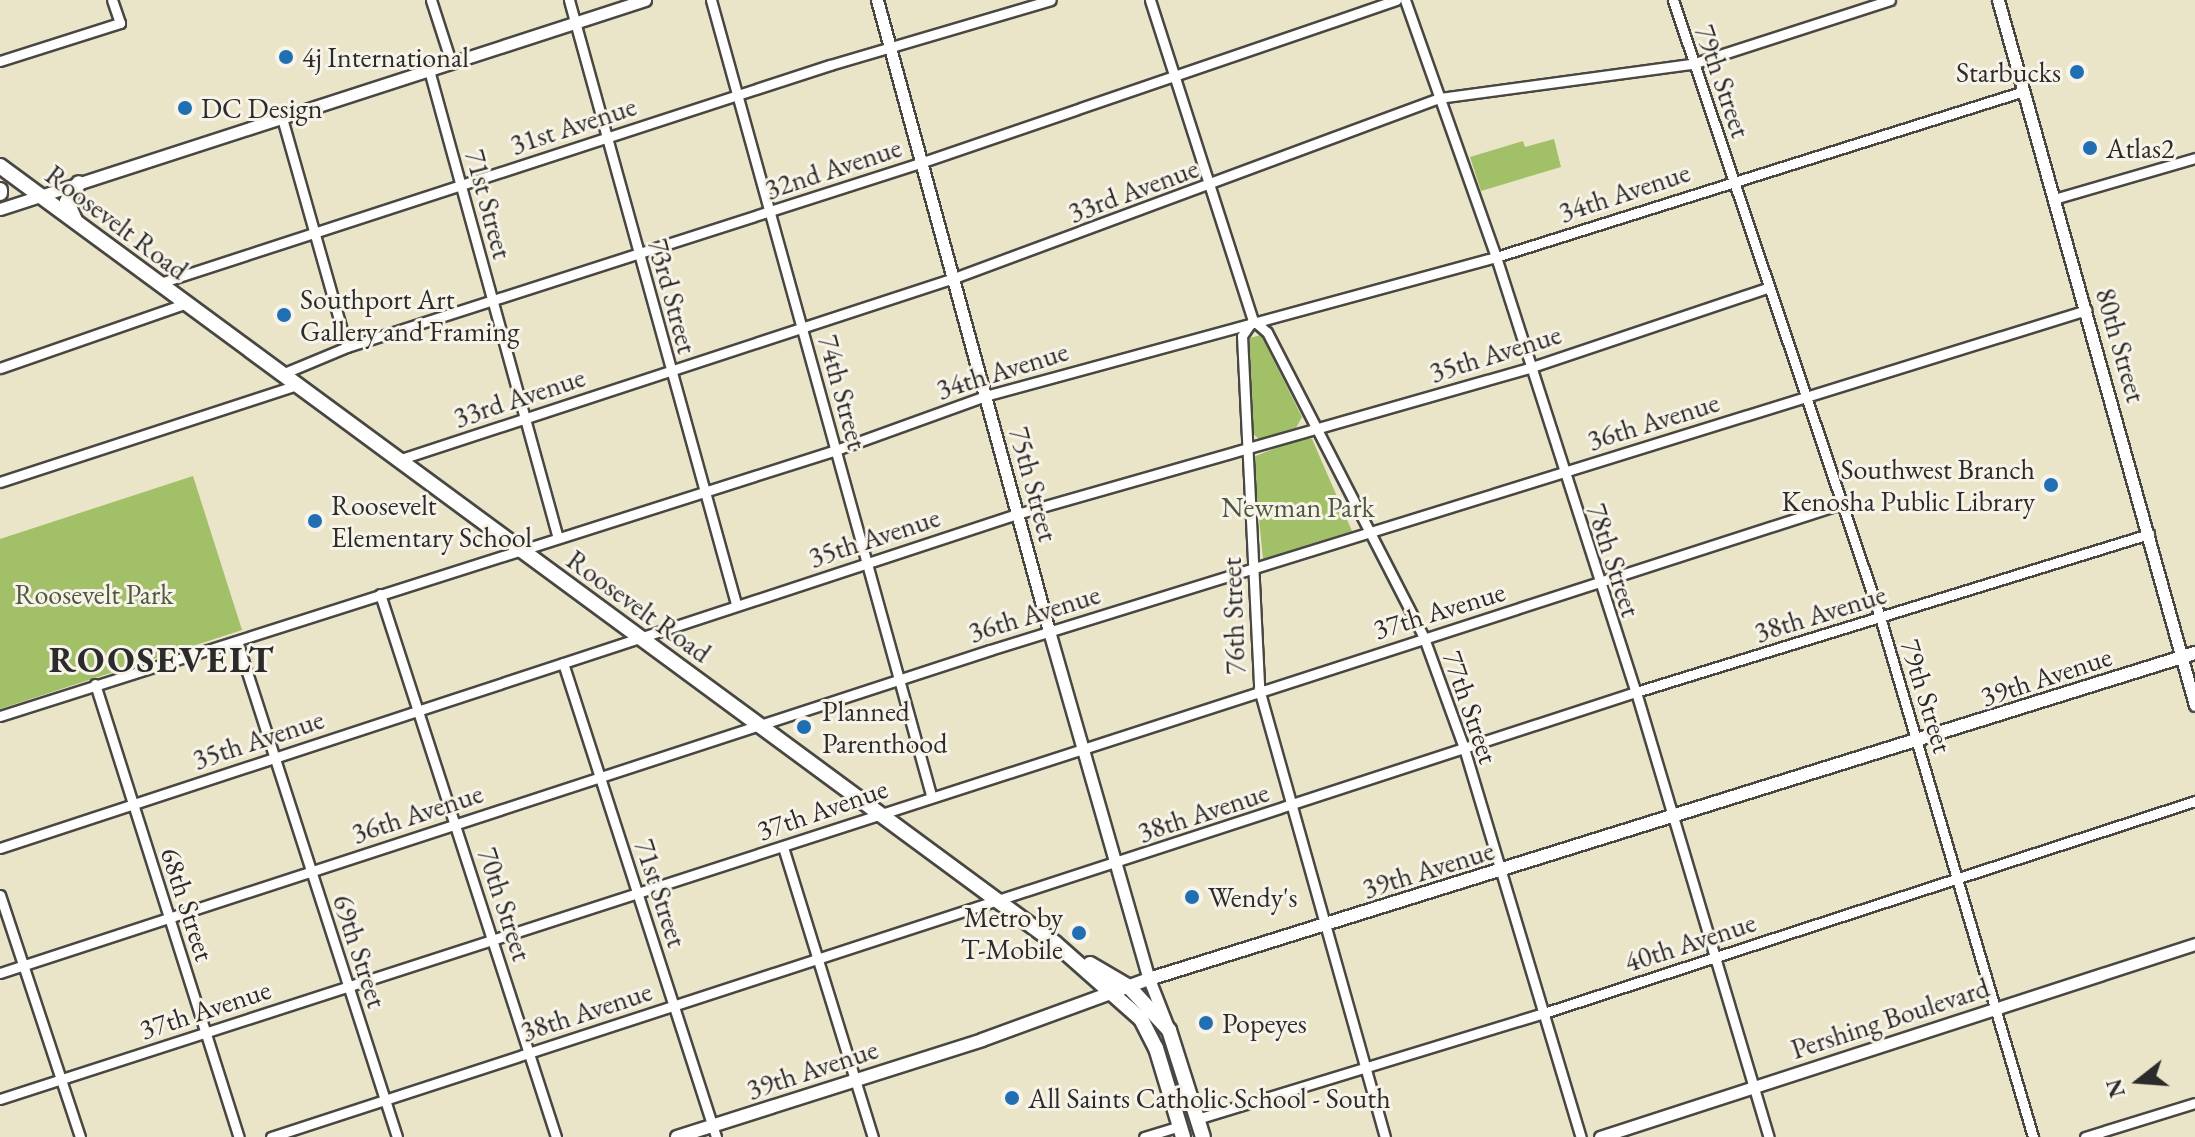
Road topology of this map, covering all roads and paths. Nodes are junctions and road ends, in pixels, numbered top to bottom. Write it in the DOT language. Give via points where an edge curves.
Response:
graph roads {
  1 [pos="112,0"];
  2 [pos="431,0"];
  3 [pos="569,0"];
  4 [pos="645,0"];
  5 [pos="711,0"];
  6 [pos="877,0"];
  7 [pos="1017,0"];
  8 [pos="1051,0"];
  9 [pos="1150,0"];
  10 [pos="1396,0"];
  11 [pos="1405,0"];
  12 [pos="1673,0"];
  13 [pos="1890,0"];
  14 [pos="1998,0"];
  15 [pos="1004,14"];
  16 [pos="576,23"];
  17 [pos="890,46"];
  18 [pos="0,61"];
  19 [pos="451,62"];
  20 [pos="1692,64"];
  21 [pos="429,70"];
  22 [pos="1174,73"];
  23 [pos="2024,91"];
  24 [pos="739,95"];
  25 [pos="1439,98"];
  26 [pos="282,118"];
  27 [pos="607,137"];
  28 [pos="2195,158"];
  29 [pos="923,162"];
  30 [pos="0,166"];
  31 [pos="1733,179"];
  32 [pos="79,183"];
  33 [pos="461,185"];
  34 [pos="1208,186"];
  35 [pos="39,196"];
  36 [pos="2054,199"];
  37 [pos="0,209"];
  38 [pos="771,212"];
  39 [pos="77,224"];
  40 [pos="315,233"];
  41 [pos="639,254"];
  42 [pos="1496,257"];
  43 [pos="954,278"];
  44 [pos="157,284"];
  45 [pos="1767,288"];
  46 [pos="493,301"];
  47 [pos="184,304"];
  48 [pos="2086,310"];
  49 [pos="1253,320"];
  50 [pos="803,327"];
  51 [pos="347,347"];
  52 [pos="0,368"];
  53 [pos="1529,368"];
  54 [pos="671,370"];
  55 [pos="282,374"];
  56 [pos="297,385"];
  57 [pos="985,396"];
  58 [pos="1804,397"];
  59 [pos="525,419"];
  60 [pos="1317,428"];
  61 [pos="1248,447"];
  62 [pos="836,450"];
  63 [pos="398,460"];
  64 [pos="1562,472"];
  65 [pos="0,482"];
  66 [pos="703,488"];
  67 [pos="1841,504"];
  68 [pos="1017,514"];
  69 [pos="1369,533"];
  70 [pos="2149,534"];
  71 [pos="557,535"];
  72 [pos="515,549"];
  73 [pos="866,563"];
  74 [pos="1253,567"];
  75 [pos="1597,584"];
  76 [pos="380,594"];
  77 [pos="736,604"];
  78 [pos="1880,617"];
  79 [pos="1049,631"];
  80 [pos="636,637"];
  81 [pos="1424,638"];
  82 [pos="237,641"];
  83 [pos="2195,653"];
  84 [pos="2181,658"];
  85 [pos="563,663"];
  86 [pos="899,679"];
  87 [pos="95,684"];
  88 [pos="1259,689"];
  89 [pos="1636,692"];
  90 [pos="2195,705"];
  91 [pos="419,710"];
  92 [pos="0,716"];
  93 [pos="759,725"];
  94 [pos="1920,743"];
  95 [pos="1082,748"];
  96 [pos="1464,748"];
  97 [pos="274,756"];
  98 [pos="600,777"];
  99 [pos="931,795"];
  100 [pos="2195,801"];
  101 [pos="133,802"];
  102 [pos="1291,806"];
  103 [pos="878,813"];
  104 [pos="1675,819"];
  105 [pos="456,824"];
  106 [pos="783,847"];
  107 [pos="0,848"];
  108 [pos="1116,864"];
  109 [pos="1502,871"];
  110 [pos="310,872"];
  111 [pos="1957,876"];
  112 [pos="637,890"];
  113 [pos="0,895"];
  114 [pos="997,900"];
  115 [pos="169,918"];
  116 [pos="1323,927"];
  117 [pos="493,937"];
  118 [pos="1055,943"];
  119 [pos="2195,944"];
  120 [pos="1716,957"];
  121 [pos="818,960"];
  122 [pos="23,965"];
  123 [pos="0,973"];
  124 [pos="1149,979"];
  125 [pos="348,986"];
  126 [pos="1129,987"];
  127 [pos="1114,993"];
  128 [pos="1143,1003"];
  129 [pos="674,1006"];
  130 [pos="1995,1009"];
  131 [pos="1544,1013"];
  132 [pos="1147,1029"];
  133 [pos="1169,1030"];
  134 [pos="206,1031"];
  135 [pos="529,1052"];
  136 [pos="1363,1067"];
  137 [pos="61,1079"];
  138 [pos="855,1080"];
  139 [pos="1755,1088"];
  140 [pos="0,1099"];
  141 [pos="385,1099"];
  142 [pos="2195,1103"];
  143 [pos="1197,1119"];
  144 [pos="714,1131"];
  145 [pos="1181,1131"];
  146 [pos="80,1137"];
  147 [pos="239,1137"];
  148 [pos="271,1137"];
  149 [pos="397,1137"];
  150 [pos="556,1137"];
  151 [pos="677,1137"];
  152 [pos="873,1137"];
  153 [pos="1144,1137"];
  154 [pos="1203,1137"];
  155 [pos="1385,1137"];
  156 [pos="1581,1137"];
  157 [pos="1600,1137"];
  158 [pos="1769,1137"];
  159 [pos="2033,1137"];
  160 [pos="2085,1137"];
  1 -- 18 [label="street" via="120,23"];
  2 -- 19 [label="street"];
  3 -- 16 [label="street, 73rd Street"];
  4 -- 16 [label="street"];
  5 -- 24 [label="street, 74th Street"];
  6 -- 17 [label="street, 75th Street"];
  7 -- 15 [label="street"];
  8 -- 15 [label="street, 31st Avenue"];
  9 -- 22 [label="street"];
  10 -- 22 [label="street, 32nd Avenue"];
  11 -- 25 [label="street, 78th Street"];
  12 -- 20 [label="street, 79th Street"];
  13 -- 20 [label="street, 33rd Avenue"];
  14 -- 23 [label="street, 80th Street"];
  15 -- 17 [label="street, 31st Avenue"];
  16 -- 19 [label="street"];
  16 -- 27 [label="street, 73rd Street"];
  17 -- 24 [label="street, 31st Avenue"];
  17 -- 29 [label="street, 75th Street"];
  19 -- 21 [label="street"];
  20 -- 25 [label="street, 33rd Avenue"];
  20 -- 31 [label="street, 79th Street"];
  21 -- 26 [label="street"];
  21 -- 33 [label="street, 71st Street"];
  22 -- 29 [label="street, 32nd Avenue"];
  22 -- 34 [label="street"];
  23 -- 31 [label="street, 34th Avenue"];
  23 -- 36 [label="street, 80th Street"];
  24 -- 27 [label="street, 31st Avenue"];
  24 -- 38 [label="street, 74th Street"];
  25 -- 34 [label="street, 33rd Avenue"];
  25 -- 42 [label="street, 78th Street"];
  26 -- 32 [label="street"];
  26 -- 40 [label="street"];
  27 -- 33 [label="street, 31st Avenue"];
  27 -- 41 [label="street, 73rd Street"];
  28 -- 36 [label="street"];
  29 -- 38 [label="street, 32nd Avenue"];
  29 -- 43 [label="street, 75th Street"];
  30 -- 35 [label="main road, Roosevelt Road"];
  31 -- 42 [label="street, 34th Avenue"];
  31 -- 45 [label="street, 79th Street"];
  32 -- 35 [label="street"];
  32 -- 39 [label="main road" via="67,202"];
  33 -- 40 [label="street, 31st Avenue"];
  33 -- 46 [label="street, 71st Street"];
  34 -- 43 [label="street, 33rd Avenue"];
  34 -- 49 [label="street"];
  35 -- 37 [label="street"];
  35 -- 39 [label="main road, Roosevelt Road"];
  36 -- 48 [label="street, 80th Street"];
  38 -- 41 [label="street, 32nd Avenue"];
  38 -- 50 [label="street, 74th Street"];
  39 -- 44 [label="main road, Roosevelt Road"];
  40 -- 44 [label="street, 31st Avenue"];
  40 -- 51 [label="street"];
  41 -- 46 [label="street, 32nd Avenue"];
  41 -- 54 [label="street, 73rd Street"];
  42 -- 49 [label="street, 34th Avenue"];
  42 -- 53 [label="street, 78th Street"];
  43 -- 50 [label="street, 33rd Avenue"];
  43 -- 57 [label="street, 75th Street"];
  44 -- 47 [label="main road, Roosevelt Road"];
  45 -- 53 [label="street, 35th Avenue"];
  45 -- 58 [label="street, 79th Street"];
  46 -- 51 [label="street, 32nd Avenue"];
  46 -- 59 [label="street, 71st Street"];
  47 -- 52 [label="street"];
  47 -- 55 [label="main road, Roosevelt Road"];
  48 -- 58 [label="street, 36th Avenue"];
  48 -- 70 [label="street, 80th Street"];
  49 -- 57 [label="street, 34th Avenue"];
  49 -- 60 [label="street, 77th Street" via="1267,332"];
  49 -- 61 [label="street, 76th Street" via="1242,336"];
  50 -- 54 [label="street, 33rd Avenue"];
  50 -- 62 [label="street, 74th Street"];
  51 -- 55 [label="street, 32nd Avenue"];
  53 -- 60 [label="street, 35th Avenue"];
  53 -- 64 [label="street, 78th Street"];
  54 -- 59 [label="street, 33rd Avenue"];
  54 -- 66 [label="street, 73rd Street"];
  55 -- 56 [label="main road, Roosevelt Road"];
  56 -- 63 [label="main road, Roosevelt Road"];
  56 -- 65 [label="street"];
  57 -- 62 [label="street, 34th Avenue"];
  57 -- 68 [label="street, 75th Street"];
  58 -- 64 [label="street, 36th Avenue"];
  58 -- 67 [label="street, 79th Street"];
  59 -- 63 [label="street, 33rd Avenue"];
  59 -- 71 [label="street, 71st Street"];
  60 -- 61 [label="street, 35th Avenue"];
  60 -- 69 [label="street, 77th Street"];
  61 -- 68 [label="street, 35th Avenue"];
  61 -- 74 [label="street, 76th Street"];
  62 -- 66 [label="street, 34th Avenue"];
  62 -- 73 [label="street, 74th Street"];
  63 -- 72 [label="main road, Roosevelt Road"];
  64 -- 69 [label="street, 36th Avenue"];
  64 -- 75 [label="street, 78th Street"];
  66 -- 71 [label="street, 34th Avenue"];
  66 -- 77 [label="street, 73rd Street"];
  67 -- 75 [label="street, 37th Avenue"];
  67 -- 78 [label="street, 79th Street"];
  68 -- 73 [label="street, 35th Avenue"];
  68 -- 79 [label="street, 75th Street"];
  69 -- 74 [label="street, 36th Avenue"];
  69 -- 81 [label="street, 77th Street"];
  70 -- 78 [label="street, 38th Avenue"];
  70 -- 84 [label="street, 80th Street"];
  71 -- 72 [label="street, 34th Avenue"];
  72 -- 76 [label="street, 34th Avenue"];
  72 -- 80 [label="main road, Roosevelt Road"];
  73 -- 77 [label="street, 35th Avenue"];
  73 -- 86 [label="street, 74th Street"];
  74 -- 79 [label="street, 36th Avenue"];
  74 -- 88 [label="street, 76th Street"];
  75 -- 81 [label="street, 37th Avenue"];
  75 -- 89 [label="street, 78th Street"];
  76 -- 82 [label="street, 34th Avenue"];
  76 -- 91 [label="street, 70th Street"];
  77 -- 80 [label="street, 35th Avenue"];
  78 -- 89 [label="street, 38th Avenue"];
  78 -- 94 [label="street, 79th Street"];
  79 -- 86 [label="street, 36th Avenue"];
  79 -- 95 [label="street, 75th Street"];
  80 -- 85 [label="street, 35th Avenue"];
  80 -- 93 [label="main road, Roosevelt Road"];
  81 -- 88 [label="street, 37th Avenue"];
  81 -- 96 [label="street, 77th Street"];
  82 -- 87 [label="street, 34th Avenue"];
  82 -- 97 [label="street, 69th Street"];
  83 -- 84 [label="main road, 39th Avenue"];
  84 -- 90 [label="street, 80th Street"];
  84 -- 94 [label="main road, 39th Avenue"];
  85 -- 91 [label="street, 35th Avenue"];
  85 -- 98 [label="street, 71st Street"];
  86 -- 93 [label="street, 36th Avenue"];
  86 -- 99 [label="street, 74th Street"];
  87 -- 92 [label="street, 34th Avenue"];
  87 -- 101 [label="street, 68th Street"];
  88 -- 95 [label="street, 37th Avenue"];
  88 -- 102 [label="street, 76th Street"];
  89 -- 96 [label="street, 38th Avenue"];
  89 -- 104 [label="street, 78th Street"];
  91 -- 97 [label="street, 35th Avenue"];
  91 -- 105 [label="street, 70th Street"];
  93 -- 98 [label="street, 36th Avenue"];
  93 -- 103 [label="main road, Roosevelt Road"];
  94 -- 104 [label="main road, 39th Avenue"];
  94 -- 111 [label="street, 79th Street"];
  95 -- 99 [label="street, 37th Avenue"];
  95 -- 108 [label="street, 75th Street"];
  96 -- 102 [label="street, 38th Avenue"];
  96 -- 109 [label="street, 77th Street"];
  97 -- 101 [label="street, 35th Avenue"];
  97 -- 110 [label="street, 69th Street"];
  98 -- 105 [label="street, 36th Avenue"];
  98 -- 112 [label="street, 71st Street"];
  99 -- 103 [label="street, 37th Avenue"];
  100 -- 111 [label="street, 40th Avenue"];
  101 -- 107 [label="street, 35th Avenue"];
  101 -- 115 [label="street, 68th Street"];
  102 -- 108 [label="street, 38th Avenue"];
  102 -- 116 [label="street, 76th Street"];
  103 -- 106 [label="street, 37th Avenue"];
  103 -- 114 [label="main road, Roosevelt Road"];
  104 -- 109 [label="main road, 39th Avenue"];
  104 -- 120 [label="street, 78th Street"];
  105 -- 110 [label="street, 36th Avenue"];
  105 -- 117 [label="street, 70th Street"];
  106 -- 112 [label="street, 37th Avenue"];
  106 -- 121 [label="street"];
  108 -- 114 [label="street, 38th Avenue"];
  108 -- 124 [label="street, 75th Street"];
  109 -- 116 [label="main road, 39th Avenue"];
  109 -- 131 [label="street, 77th Street"];
  110 -- 115 [label="street, 36th Avenue"];
  110 -- 125 [label="street, 69th Street"];
  111 -- 120 [label="street, 40th Avenue"];
  111 -- 130 [label="street, 79th Street"];
  112 -- 117 [label="street, 37th Avenue"];
  112 -- 129 [label="street, 71st Street"];
  113 -- 122 [label="street"];
  114 -- 118 [label="main road, Roosevelt Road"];
  114 -- 121 [label="street, 38th Avenue"];
  115 -- 122 [label="street, 36th Avenue"];
  115 -- 134 [label="street, 68th Street"];
  116 -- 124 [label="main road, 39th Avenue"];
  116 -- 136 [label="street, 76th Street"];
  117 -- 125 [label="street, 37th Avenue"];
  117 -- 135 [label="street, 70th Street"];
  118 -- 126 [label="main road"];
  118 -- 127 [label="main road"];
  119 -- 130 [label="street, Pershing Boulevard"];
  120 -- 131 [label="street, 40th Avenue"];
  120 -- 139 [label="street, 78th Street"];
  121 -- 129 [label="street, 38th Avenue"];
  121 -- 138 [label="street"];
  122 -- 123 [label="street, 36th Avenue"];
  122 -- 137 [label="street"];
  124 -- 126 [label="main road, 39th Avenue"];
  124 -- 128 [label="street"];
  124 -- 133 [label="street, 75th Street" via="1160,996"];
  125 -- 134 [label="street, 37th Avenue"];
  125 -- 141 [label="street, 69th Street"];
  126 -- 127 [label="main road, 39th Avenue"];
  126 -- 128 [label="main road"];
  127 -- 132 [label="main road"];
  127 -- 138 [label="main road, 39th Avenue"];
  128 -- 132 [label="street"];
  128 -- 133 [label="main road"];
  129 -- 135 [label="street, 38th Avenue"];
  129 -- 144 [label="street, 71st Street"];
  130 -- 139 [label="street, Pershing Boulevard"];
  130 -- 159 [label="street, 79th Street"];
  131 -- 136 [label="street, 40th Avenue"];
  131 -- 156 [label="street, 77th Street"];
  132 -- 145 [label="main road"];
  133 -- 143 [label="main road"];
  134 -- 137 [label="street, 37th Avenue"];
  134 -- 147 [label="street, 68th Street"];
  135 -- 141 [label="street, 38th Avenue"];
  135 -- 150 [label="street, 70th Street"];
  136 -- 143 [label="street, 40th Avenue"];
  136 -- 155 [label="street, 76th Street"];
  137 -- 140 [label="street, 37th Avenue"];
  137 -- 146 [label="street"];
  138 -- 144 [label="main road, 39th Avenue"];
  138 -- 152 [label="street"];
  139 -- 157 [label="street, Pershing Boulevard"];
  139 -- 158 [label="street, 78th Street"];
  141 -- 148 [label="street, 38th Avenue"];
  141 -- 149 [label="street, 69th Street"];
  142 -- 160 [label="street"];
  143 -- 154 [label="main road"];
  144 -- 151 [label="main road, 39th Avenue"];
  145 -- 153 [label="street"];
}
